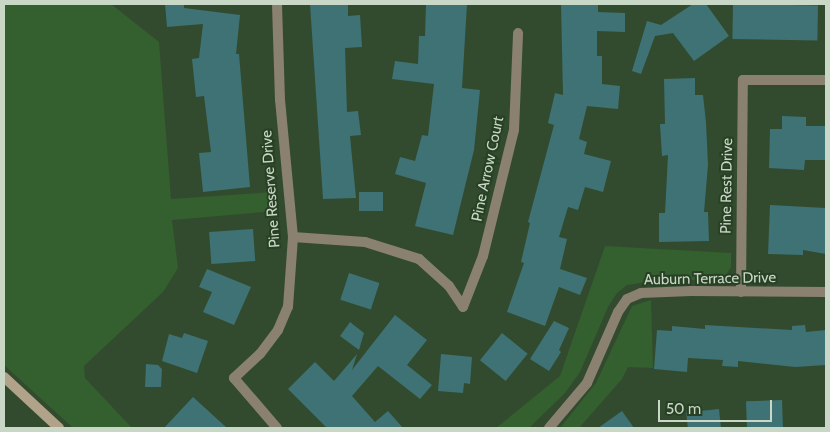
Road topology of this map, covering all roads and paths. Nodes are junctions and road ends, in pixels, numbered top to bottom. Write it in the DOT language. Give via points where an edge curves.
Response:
graph roads {
  1 [pos="277,4"];
  2 [pos="518,33"];
  3 [pos="826,80"];
  4 [pos="292,237"];
  5 [pos="741,292"];
  6 [pos="826,292"];
  7 [pos="4,377"];
  8 [pos="59,428"];
  9 [pos="277,428"];
  10 [pos="549,428"];
  1 -- 4 [label="street, Pine Reserve Drive" via="280,100"];
  2 -- 4 [label="street, Pine Arrow Court" via="514,130 483,256 462,306 449,286 419,259 365,242"];
  3 -- 5 [label="street, Pine Rest Drive" via="743,80"];
  4 -- 9 [label="street, Pine Reserve Drive" via="288,307 278,330 266,346 234,378"];
  5 -- 6 [label="street, Auburn Terrace Drive"];
  5 -- 10 [label="street, Auburn Terrace Drive" via="641,293 627,299 618,312 602,356 587,383"];
  7 -- 8 [label="main road"];
}
